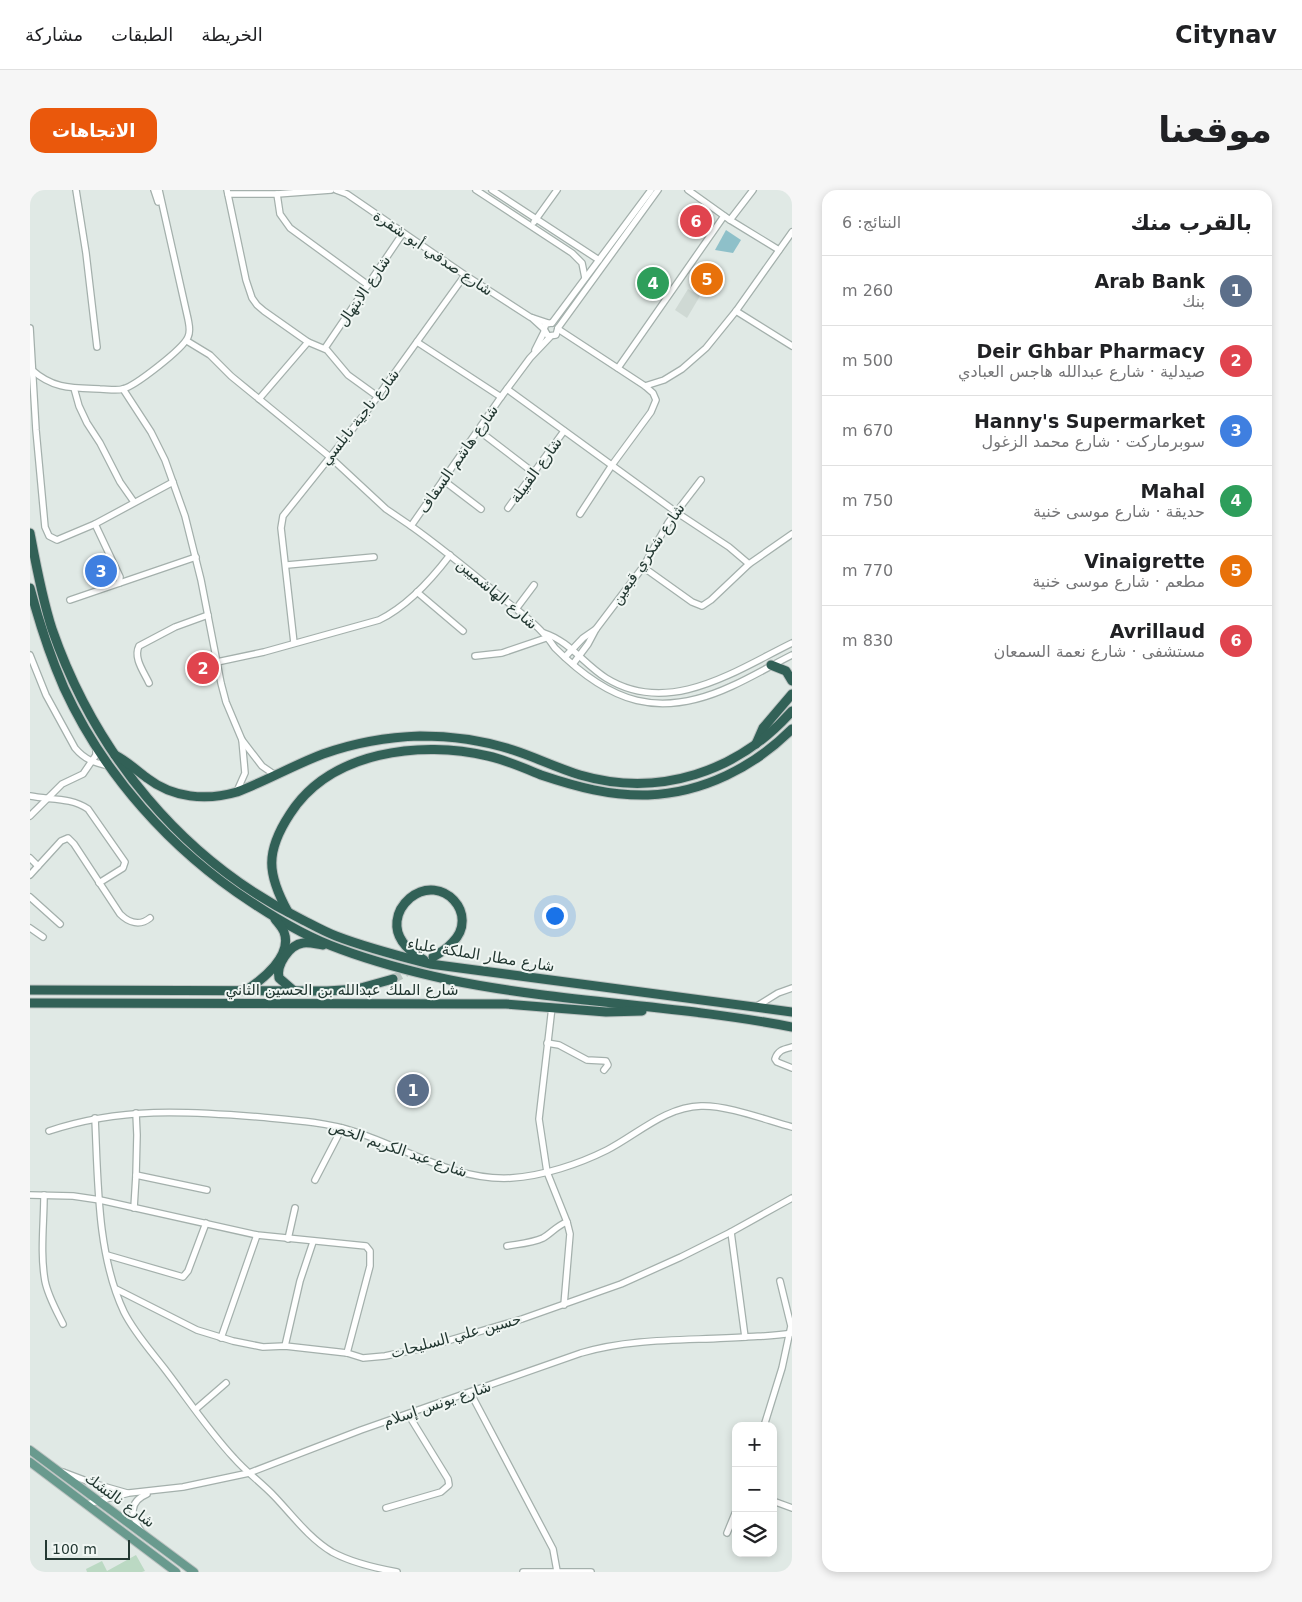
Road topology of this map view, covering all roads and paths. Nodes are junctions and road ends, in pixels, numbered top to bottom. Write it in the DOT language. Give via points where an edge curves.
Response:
graph roads {
  1 [pos="76,190"];
  2 [pos="154,190"];
  3 [pos="159,190"];
  4 [pos="331,190"];
  5 [pos="336,190"];
  6 [pos="476,190"];
  7 [pos="492,190"];
  8 [pos="557,190"];
  9 [pos="650,190"];
  10 [pos="658,190"];
  11 [pos="688,190"];
  12 [pos="753,190"];
  13 [pos="227,192"];
  14 [pos="277,194"];
  15 [pos="536,218"];
  16 [pos="727,218"];
  17 [pos="531,225"];
  18 [pos="167,228"];
  19 [pos="792,232"];
  20 [pos="403,233"];
  21 [pos="779,250"];
  22 [pos="599,260"];
  23 [pos="464,275"];
  24 [pos="585,278"];
  25 [pos="368,285"];
  26 [pos="736,311"];
  27 [pos="530,316"];
  28 [pos="550,323"];
  29 [pos="30,328"];
  30 [pos="544,331"];
  31 [pos="555,332"];
  32 [pos="187,340"];
  33 [pos="308,342"];
  34 [pos="417,342"];
  35 [pos="97,346"];
  36 [pos="792,346"];
  37 [pos="325,348"];
  38 [pos="530,358"];
  39 [pos="618,368"];
  40 [pos="32,370"];
  41 [pos="645,386"];
  42 [pos="74,388"];
  43 [pos="123,389"];
  44 [pos="507,389"];
  45 [pos="378,396"];
  46 [pos="501,397"];
  47 [pos="259,399"];
  48 [pos="478,430"];
  49 [pos="564,431"];
  50 [pos="330,457"];
  51 [pos="612,465"];
  52 [pos="534,473"];
  53 [pos="443,480"];
  54 [pos="701,480"];
  55 [pos="173,482"];
  56 [pos="134,502"];
  57 [pos="508,508"];
  58 [pos="481,509"];
  59 [pos="676,512"];
  60 [pos="580,514"];
  61 [pos="95,524"];
  62 [pos="411,526"];
  63 [pos="30,533"];
  64 [pos="792,534"];
  65 [pos="450,555"];
  66 [pos="196,557"];
  67 [pos="374,558"];
  68 [pos="749,564"];
  69 [pos="287,566"];
  70 [pos="644,567"];
  71 [pos="119,583"];
  72 [pos="534,585"];
  73 [pos="30,588"];
  74 [pos="417,592"];
  75 [pos="70,600"];
  76 [pos="516,609"];
  77 [pos="208,615"];
  78 [pos="596,628"];
  79 [pos="463,631"];
  80 [pos="547,636"];
  81 [pos="294,643"];
  82 [pos="792,643"];
  83 [pos="572,650"];
  84 [pos="792,654"];
  85 [pos="30,656"];
  86 [pos="476,656"];
  87 [pos="580,656"];
  88 [pos="566,657"];
  89 [pos="217,662"];
  90 [pos="573,664"];
  91 [pos="771,665"];
  92 [pos="792,681"];
  93 [pos="149,683"];
  94 [pos="792,694"];
  95 [pos="792,711"];
  96 [pos="792,729"];
  97 [pos="788,735"];
  98 [pos="242,740"];
  99 [pos="96,744"];
  100 [pos="756,744"];
  101 [pos="114,755"];
  102 [pos="92,762"];
  103 [pos="110,766"];
  104 [pos="275,775"];
  105 [pos="612,781"];
  106 [pos="237,792"];
  107 [pos="606,793"];
  108 [pos="30,796"];
  109 [pos="48,799"];
  110 [pos="30,816"];
  111 [pos="30,858"];
  112 [pos="38,866"];
  113 [pos="30,875"];
  114 [pos="99,883"];
  115 [pos="30,897"];
  116 [pos="288,913"];
  117 [pos="273,916"];
  118 [pos="150,918"];
  119 [pos="60,924"];
  120 [pos="30,928"];
  121 [pos="43,937"];
  122 [pos="338,949"];
  123 [pos="432,960"];
  124 [pos="393,979"];
  125 [pos="792,988"];
  126 [pos="30,990"];
  127 [pos="245,992"];
  128 [pos="294,992"];
  129 [pos="770,998"];
  130 [pos="30,1003"];
  131 [pos="757,1006"];
  132 [pos="552,1007"];
  133 [pos="654,1008"];
  134 [pos="775,1009"];
  135 [pos="792,1012"];
  136 [pos="792,1027"];
  137 [pos="548,1043"];
  138 [pos="792,1047"];
  139 [pos="792,1068"];
  140 [pos="604,1070"];
  141 [pos="136,1113"];
  142 [pos="95,1118"];
  143 [pos="792,1127"];
  144 [pos="342,1128"];
  145 [pos="49,1132"];
  146 [pos="547,1172"];
  147 [pos="136,1175"];
  148 [pos="315,1180"];
  149 [pos="207,1190"];
  150 [pos="30,1195"];
  151 [pos="44,1195"];
  152 [pos="792,1198"];
  153 [pos="100,1200"];
  154 [pos="134,1208"];
  155 [pos="295,1208"];
  156 [pos="567,1222"];
  157 [pos="206,1223"];
  158 [pos="731,1232"];
  159 [pos="257,1235"];
  160 [pos="288,1239"];
  161 [pos="313,1242"];
  162 [pos="507,1246"];
  163 [pos="107,1255"];
  164 [pos="780,1281"];
  165 [pos="116,1289"];
  166 [pos="564,1305"];
  167 [pos="63,1324"];
  168 [pos="791,1334"];
  169 [pos="745,1337"];
  170 [pos="221,1338"];
  171 [pos="285,1346"];
  172 [pos="347,1353"];
  173 [pos="226,1384"];
  174 [pos="470,1392"];
  175 [pos="196,1409"];
  176 [pos="408,1414"];
  177 [pos="765,1422"];
  178 [pos="30,1450"];
  179 [pos="30,1462"];
  180 [pos="54,1468"];
  181 [pos="249,1473"];
  182 [pos="154,1491"];
  183 [pos="129,1493"];
  184 [pos="100,1501"];
  185 [pos="777,1502"];
  186 [pos="87,1504"];
  187 [pos="386,1508"];
  188 [pos="792,1508"];
  189 [pos="736,1512"];
  190 [pos="142,1532"];
  191 [pos="727,1533"];
  192 [pos="557,1571"];
  193 [pos="176,1572"];
  194 [pos="194,1572"];
  195 [pos="397,1572"];
  196 [pos="523,1572"];
  197 [pos="591,1572"];
  1 -- 35 [label="street"];
  2 -- 18 [label="street"];
  3 -- 18 [label="street"];
  4 -- 14 [label="street"];
  5 -- 20 [label="street, شارع صدقي أبو شقرة" via="347,194"];
  6 -- 17 [label="street"];
  7 -- 15 [label="street"];
  8 -- 15 [label="street"];
  9 -- 22 [label="street"];
  10 -- 31 [label="street, شارع هاشم السقاف"];
  11 -- 16 [label="street"];
  12 -- 16 [label="street"];
  13 -- 14 [label="street"];
  13 -- 33 [label="street" via="252,298 264,311"];
  14 -- 25 [label="street" via="280,214 290,228"];
  15 -- 17 [label="street"];
  15 -- 22 [label="street"];
  16 -- 21 [label="street"];
  16 -- 39 [label="street"];
  17 -- 24 [label="street" via="578,258"];
  18 -- 32 [label="street" via="188,318 190,333"];
  19 -- 21 [label="street"];
  20 -- 23 [label="street, شارع صدقي أبو شقرة"];
  20 -- 25 [label="street, شارع الابتهال"];
  21 -- 26 [label="street"];
  22 -- 24 [label="street"];
  23 -- 27 [label="street, شارع صدقي أبو شقرة"];
  23 -- 34 [label="street, شارع ناجية نابلسي"];
  24 -- 28 [label="street"];
  25 -- 37 [label="street, شارع الابتهال"];
  26 -- 36 [label="street"];
  26 -- 41 [label="street" via="706,348 687,365 664,380"];
  27 -- 28 [label="street, شارع صدقي أبو شقرة"];
  27 -- 30 [label="street, شارع صدقي أبو شقرة"];
  28 -- 30 [label="street, شارع هاشم السقاف"];
  28 -- 31 [label="street, شارع صدقي أبو شقرة" via="556,325"];
  29 -- 40 [label="street"];
  30 -- 31 [label="street, شارع صدقي أبو شقرة"];
  30 -- 38 [label="street, شارع هاشم السقاف"];
  31 -- 38 [label="street, شارع هاشم السقاف"];
  31 -- 39 [label="street" via="575,340"];
  32 -- 43 [label="street" via="168,359"];
  32 -- 47 [label="street" via="210,355"];
  33 -- 37 [label="street"];
  33 -- 47 [label="street"];
  34 -- 45 [label="street, شارع ناجية نابلسي"];
  34 -- 46 [label="street"];
  37 -- 45 [label="street" via="348,376"];
  38 -- 44 [label="street, شارع هاشم السقاف"];
  39 -- 41 [label="street"];
  40 -- 42 [label="street" via="57,386"];
  40 -- 61 [label="street" via="46,530 51,538 57,540"];
  41 -- 51 [label="street" via="655,396 654,407"];
  42 -- 43 [label="street"];
  42 -- 56 [label="street" via="82,414"];
  43 -- 55 [label="street" via="151,432"];
  44 -- 46 [label="street, شارع هاشم السقاف"];
  44 -- 49 [label="street, شارع القبيلة"];
  45 -- 50 [label="street, شارع ناجية نابلسي"];
  46 -- 48 [label="street, شارع هاشم السقاف"];
  47 -- 50 [label="street"];
  48 -- 52 [label="street"];
  48 -- 53 [label="street, شارع هاشم السقاف"];
  49 -- 51 [label="street, شارع القبيلة"];
  49 -- 52 [label="street, شارع القبيلة"];
  50 -- 62 [label="street" via="382,506"];
  50 -- 69 [label="street, شارع ناجية نابلسي" via="283,516 281,528"];
  51 -- 59 [label="street, شارع القبيلة"];
  51 -- 60 [label="street"];
  52 -- 57 [label="street, شارع القبيلة"];
  53 -- 58 [label="street"];
  53 -- 62 [label="street, شارع هاشم السقاف"];
  54 -- 59 [label="street, شارع شكري قبعين"];
  55 -- 56 [label="street"];
  55 -- 66 [label="street"];
  56 -- 61 [label="street"];
  59 -- 68 [label="street, شارع القبيلة" via="730,547"];
  59 -- 70 [label="street, شارع شكري قبعين"];
  61 -- 71 [label="street" via="120,577"];
  62 -- 65 [label="street, شارع هاشم السقاف"];
  63 -- 101 [label="highway, شارع مطار الملكة علياء" via="44,602 58,644 82,701"];
  64 -- 68 [label="street"];
  65 -- 74 [label="street"];
  65 -- 76 [label="street, شارع الهاشميين"];
  66 -- 71 [label="street"];
  66 -- 77 [label="street"];
  67 -- 69 [label="street"];
  68 -- 70 [label="street" via="702,606"];
  69 -- 81 [label="street, شارع ناجية نابلسي"];
  70 -- 78 [label="street, شارع شكري قبعين"];
  71 -- 75 [label="street"];
  72 -- 76 [label="street"];
  73 -- 99 [label="highway, شارع مطار الملكة علياء" via="57,670 72,704"];
  74 -- 79 [label="street"];
  74 -- 81 [label="street" via="397,610 379,620"];
  76 -- 80 [label="street, شارع الهاشميين"];
  77 -- 89 [label="street"];
  77 -- 93 [label="street" via="175,627 139,646 137,657"];
  78 -- 83 [label="street, شارع شكري قبعين"];
  78 -- 87 [label="street, شارع شكري قبعين"];
  80 -- 83 [label="street, شارع الهاشميين"];
  80 -- 86 [label="street" via="502,653"];
  80 -- 88 [label="street, شارع الهاشميين"];
  81 -- 89 [label="street"];
  82 -- 87 [label="street, شارع الهاشميين" via="724,677 690,689 662,694 623,687"];
  83 -- 87 [label="street, شارع الهاشميين"];
  83 -- 88 [label="street, شارع شكري قبعين"];
  84 -- 91 [label="street, شارع الهاشميين"];
  85 -- 102 [label="street" via="68,737 80,754"];
  87 -- 90 [label="street, شارع شكري قبعين"];
  88 -- 90 [label="street, شارع الهاشميين"];
  89 -- 98 [label="street" via="224,696"];
  90 -- 91 [label="street, شارع الهاشميين" via="614,694 655,704 705,697"];
  91 -- 92 [label="highway" via="786,671"];
  94 -- 100 [label="highway" via="762,728"];
  95 -- 100 [label="highway"];
  96 -- 97 [label="highway"];
  97 -- 107 [label="highway" via="741,769 700,786 665,794"];
  98 -- 104 [label="street" via="260,763"];
  98 -- 106 [label="street" via="246,773"];
  99 -- 102 [label="street"];
  99 -- 103 [label="highway, شارع مطار الملكة علياء"];
  100 -- 105 [label="highway" via="725,764 697,775 644,784"];
  101 -- 106 [label="highway" via="148,779 174,792 205,797"];
  101 -- 116 [label="highway, شارع مطار الملكة علياء" via="148,800 189,843 239,882"];
  102 -- 103 [label="street"];
  102 -- 109 [label="street" via="81,776 62,784"];
  103 -- 117 [label="highway, شارع مطار الملكة علياء" via="147,813 181,848 220,881"];
  104 -- 105 [label="highway" via="322,754 359,744 431,737 484,742 579,774"];
  104 -- 106 [label="highway"];
  105 -- 107 [label="highway"];
  107 -- 116 [label="highway" via="466,752 413,750 366,758 331,774 314,787 298,802 283,826 274,850 272,874"];
  108 -- 109 [label="street"];
  109 -- 110 [label="street"];
  109 -- 114 [label="street" via="88,809 124,860 123,868"];
  111 -- 112 [label="street"];
  112 -- 113 [label="street"];
  112 -- 114 [label="street" via="61,841 68,838"];
  114 -- 118 [label="street" via="124,918 140,923"];
  115 -- 119 [label="street"];
  116 -- 123 [label="highway, شارع مطار الملكة علياء" via="335,936 387,954"];
  117 -- 122 [label="highway, شارع مطار الملكة علياء"];
  117 -- 127 [label="highway" via="285,933 284,948 267,975"];
  120 -- 121 [label="street"];
  122 -- 128 [label="highway" via="308,943 291,949 278,975"];
  122 -- 133 [label="highway, شارع مطار الملكة علياء" via="451,980"];
  123 -- 123 [label="highway" via="417,956 406,946 397,924 400,910 409,899 415,894 433,890 452,898 460,910 462,922 458,936"];
  123 -- 131 [label="highway, شارع مطار الملكة علياء"];
  124 -- 128 [label="highway, شارع الملك عبدالله بن الحسين الثاني" via="349,990"];
  125 -- 129 [label="street"];
  126 -- 127 [label="highway, شارع الملك عبدالله بن الحسين الثاني"];
  127 -- 128 [label="highway, شارع الملك عبدالله بن الحسين الثاني"];
  129 -- 131 [label="street"];
  129 -- 134 [label="street"];
  130 -- 132 [label="highway, شارع الملك عبدالله بن الحسين الثاني" via="432,1003"];
  131 -- 134 [label="highway, شارع مطار الملكة علياء"];
  132 -- 133 [label="highway, شارع الملك عبدالله بن الحسين الثاني" via="606,1012"];
  132 -- 137 [label="street"];
  133 -- 136 [label="highway, شارع مطار الملكة علياء"];
  134 -- 135 [label="highway, شارع مطار الملكة علياء"];
  137 -- 140 [label="street" via="587,1060 606,1061 608,1065"];
  137 -- 146 [label="street" via="539,1116"];
  138 -- 139 [label="street" via="783,1049 775,1058"];
  141 -- 142 [label="street, شارع عبد الكريم الخص"];
  141 -- 144 [label="street, شارع عبد الكريم الخص" via="198,1112 296,1120"];
  141 -- 147 [label="street"];
  142 -- 145 [label="street, شارع عبد الكريم الخص"];
  142 -- 153 [label="street"];
  143 -- 146 [label="street, شارع عبد الكريم الخص" via="710,1106 691,1107 659,1118 608,1150"];
  144 -- 146 [label="street, شارع عبد الكريم الخص" via="470,1174 510,1178"];
  144 -- 148 [label="street"];
  146 -- 156 [label="street"];
  147 -- 149 [label="street"];
  147 -- 154 [label="street"];
  150 -- 151 [label="street"];
  151 -- 153 [label="street"];
  151 -- 167 [label="street" via="45,1280"];
  152 -- 158 [label="street, حسين علي السليحات"];
  153 -- 154 [label="street"];
  153 -- 163 [label="street"];
  154 -- 157 [label="street"];
  155 -- 160 [label="street"];
  156 -- 162 [label="street" via="539,1240"];
  156 -- 166 [label="street" via="570,1238"];
  157 -- 159 [label="street"];
  157 -- 163 [label="street" via="183,1277"];
  158 -- 166 [label="street, حسين علي السليحات" via="659,1268"];
  158 -- 169 [label="street"];
  159 -- 160 [label="street"];
  159 -- 170 [label="street"];
  160 -- 161 [label="street"];
  161 -- 171 [label="street"];
  161 -- 172 [label="street" via="360,1244 370,1251 369,1271"];
  163 -- 165 [label="street"];
  164 -- 168 [label="street"];
  165 -- 170 [label="street, حسين علي السليحات" via="197,1330"];
  165 -- 175 [label="street" via="139,1336"];
  166 -- 172 [label="street, حسين علي السليحات" via="410,1351 363,1358"];
  168 -- 169 [label="street, شارع يونس إسلام"];
  168 -- 177 [label="street"];
  169 -- 174 [label="street, شارع يونس إسلام" via="652,1341 603,1347"];
  170 -- 171 [label="street, حسين علي السليحات" via="262,1347"];
  171 -- 172 [label="street, حسين علي السليحات"];
  173 -- 175 [label="street"];
  174 -- 176 [label="street, شارع يونس إسلام"];
  174 -- 192 [label="street" via="553,1549"];
  175 -- 181 [label="street"];
  176 -- 181 [label="street, شارع يونس إسلام"];
  176 -- 187 [label="street" via="448,1479 448,1485 441,1492"];
  178 -- 180 [label="main road, شارع نالتشك"];
  179 -- 186 [label="main road, شارع نالتشك"];
  180 -- 183 [label="street"];
  180 -- 184 [label="main road, شارع نالتشك"];
  181 -- 182 [label="street, شارع يونس إسلام"];
  181 -- 195 [label="street" via="307,1532 332,1552 368,1566"];
  182 -- 183 [label="street, شارع يونس إسلام"];
  182 -- 190 [label="street" via="139,1498 134,1506 133,1517"];
  183 -- 184 [label="street, شارع يونس إسلام"];
  184 -- 186 [label="street, شارع يونس إسلام"];
  184 -- 190 [label="main road, شارع نالتشك"];
  185 -- 188 [label="street"];
  186 -- 193 [label="main road, شارع نالتشك"];
  189 -- 191 [label="street"];
  190 -- 194 [label="main road, شارع نالتشك"];
  192 -- 196 [label="street"];
  192 -- 197 [label="street"];
}
